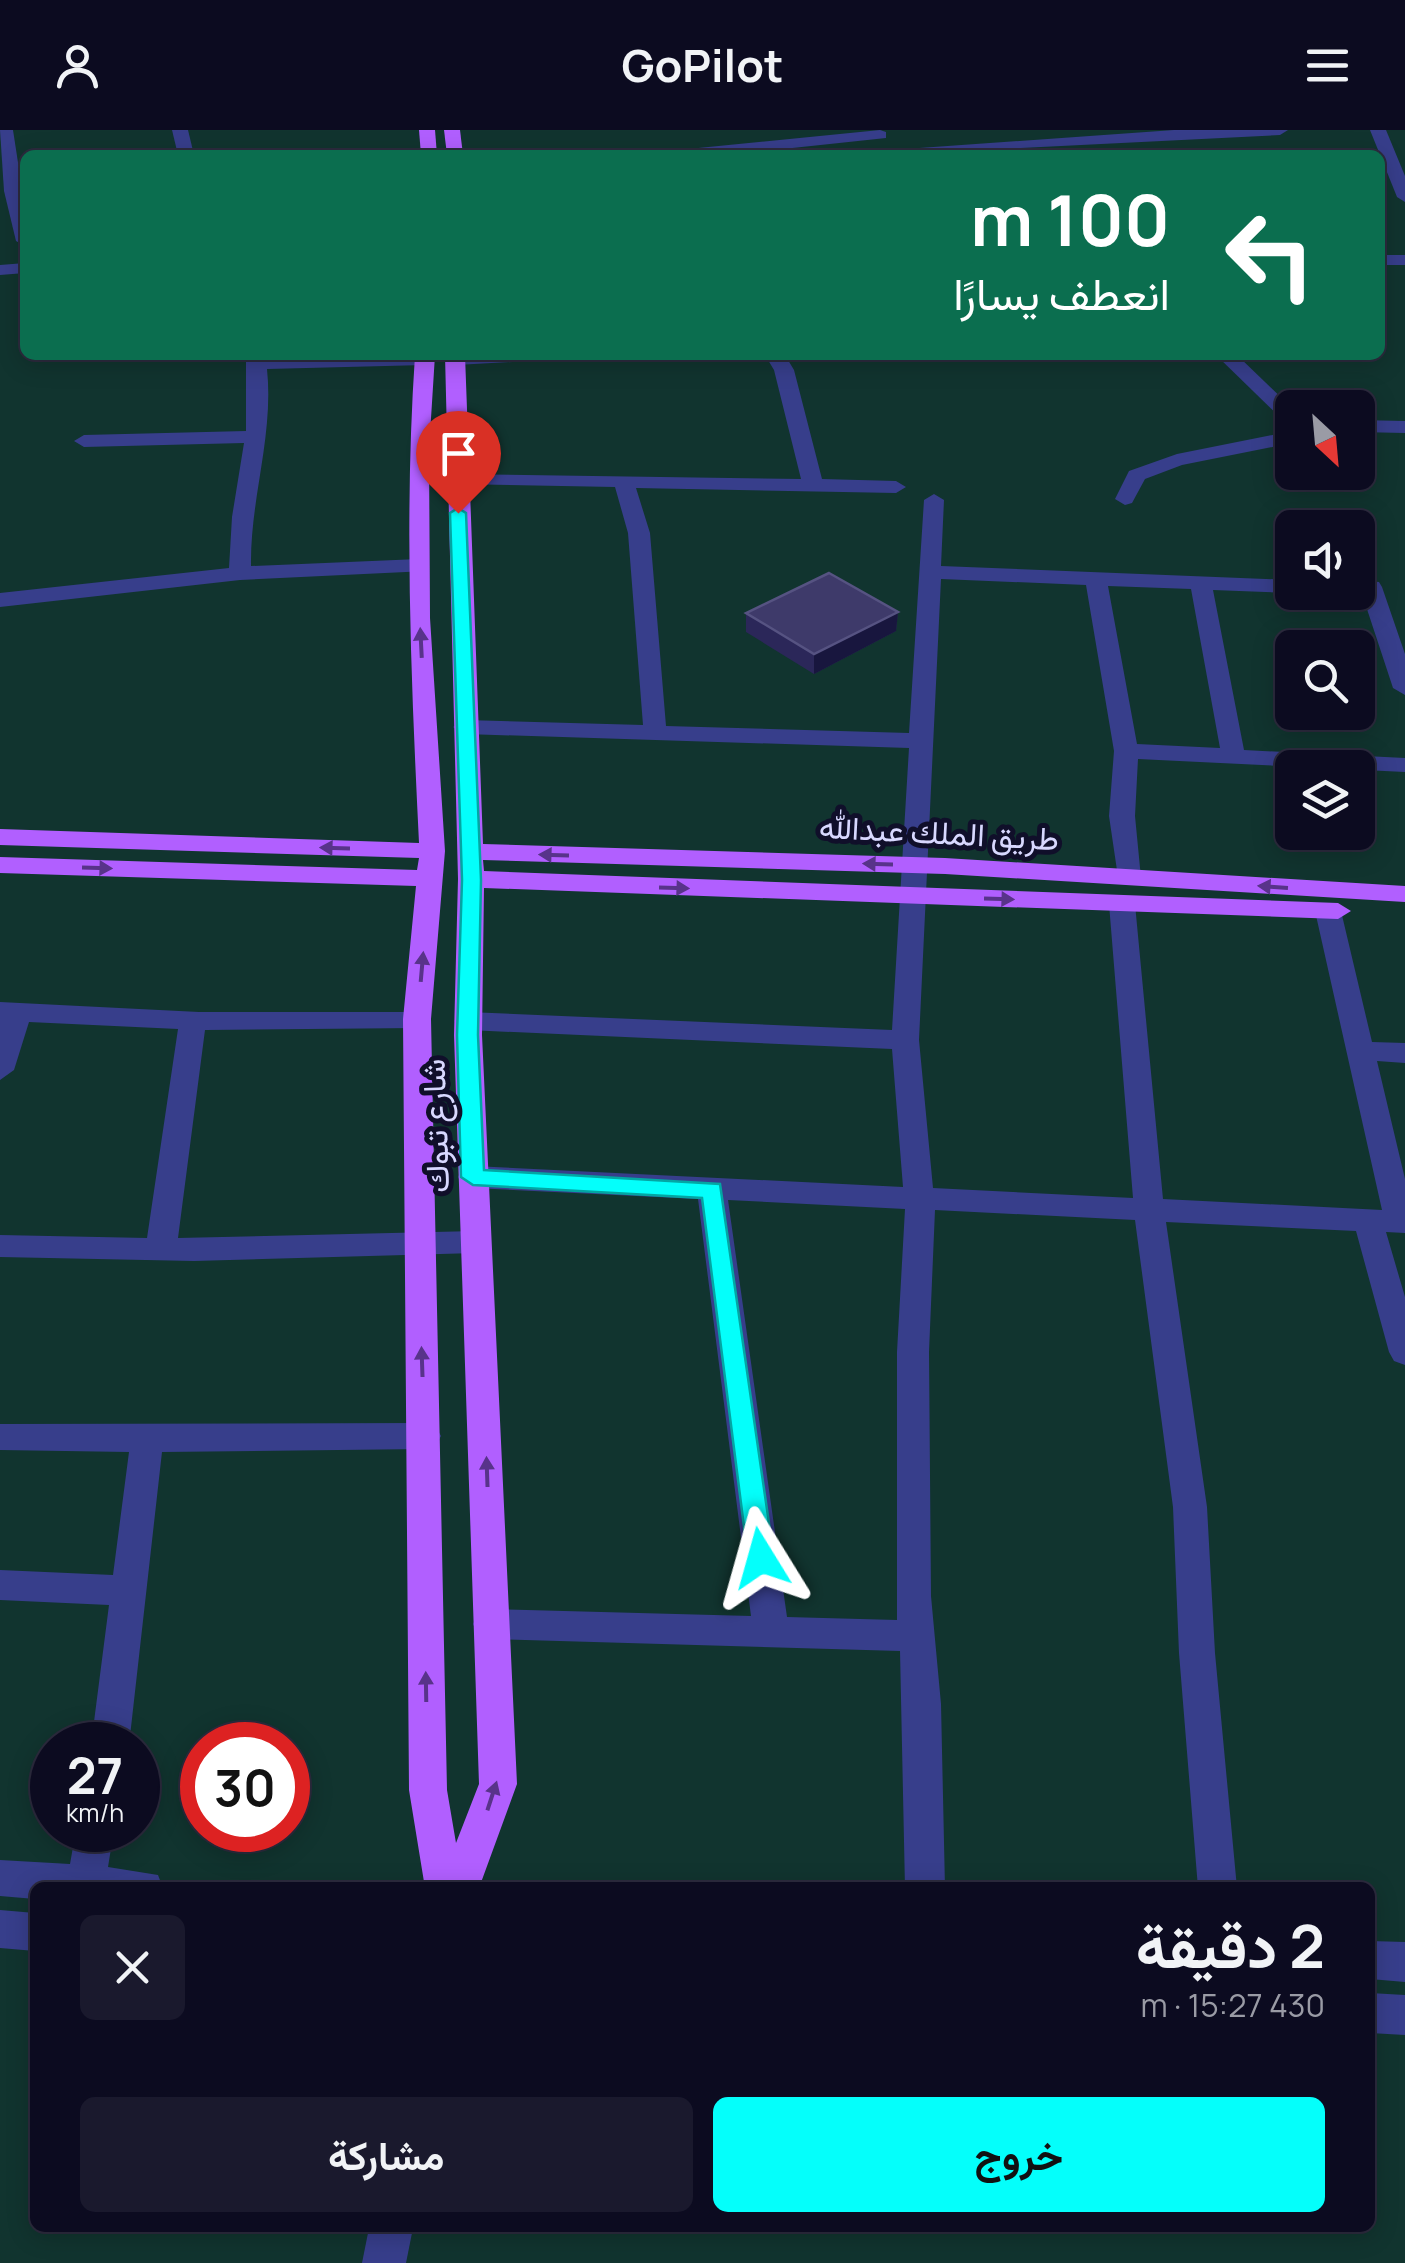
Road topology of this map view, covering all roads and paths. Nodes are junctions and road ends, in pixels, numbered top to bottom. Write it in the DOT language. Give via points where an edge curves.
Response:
graph roads {
  1 [pos="5,130"];
  2 [pos="1280,130"];
  3 [pos="1378,130"];
  4 [pos="876,133"];
  5 [pos="1095,139"];
  6 [pos="723,150"];
  7 [pos="951,150"];
  8 [pos="1103,150"];
  9 [pos="10,162"];
  10 [pos="1405,197"];
  11 [pos="20,215"];
  12 [pos="257,360"];
  13 [pos="425,360"];
  14 [pos="455,360"];
  15 [pos="778,360"];
  16 [pos="1231,360"];
  17 [pos="1275,402"];
  18 [pos="1375,426"];
  19 [pos="1405,427"];
  20 [pos="258,437"];
  21 [pos="1275,440"];
  22 [pos="84,441"];
  23 [pos="457,478"];
  24 [pos="624,482"];
  25 [pos="813,485"];
  26 [pos="896,487"];
  27 [pos="1125,499"];
  28 [pos="934,500"];
  29 [pos="419,566"];
  30 [pos="928,572"];
  31 [pos="240,573"];
  32 [pos="1096,579"];
  33 [pos="1202,585"];
  34 [pos="1275,586"];
  35 [pos="1375,599"];
  36 [pos="0,600"];
  37 [pos="1405,688"];
  38 [pos="465,728"];
  39 [pos="655,732"];
  40 [pos="919,740"];
  41 [pos="1126,751"];
  42 [pos="1233,756"];
  43 [pos="1405,765"];
  44 [pos="0,837"];
  45 [pos="0,864"];
  46 [pos="431,864"];
  47 [pos="471,866"];
  48 [pos="914,880"];
  49 [pos="1125,891"];
  50 [pos="1405,894"];
  51 [pos="1328,911"];
  52 [pos="1405,914"];
  53 [pos="9,1011"];
  54 [pos="417,1018"];
  55 [pos="193,1020"];
  56 [pos="468,1022"];
  57 [pos="905,1040"];
  58 [pos="1360,1051"];
  59 [pos="1405,1053"];
  60 [pos="0,1070"];
  61 [pos="473,1177"];
  62 [pos="712,1190"];
  63 [pos="919,1200"];
  64 [pos="1149,1210"];
  65 [pos="1391,1222"];
  66 [pos="476,1242"];
  67 [pos="418,1245"];
  68 [pos="0,1246"];
  69 [pos="161,1249"];
  70 [pos="1405,1352"];
  71 [pos="424,1436"];
  72 [pos="0,1437"];
  73 [pos="147,1440"];
  74 [pos="0,1585"];
  75 [pos="128,1591"];
  76 [pos="491,1624"];
  77 [pos="771,1632"];
  78 [pos="916,1636"];
  79 [pos="113,1722"];
  80 [pos="91,1852"];
  81 [pos="0,1878"];
  82 [pos="69,1882"];
  83 [pos="86,1882"];
  84 [pos="445,1882"];
  85 [pos="461,1882"];
  86 [pos="926,1882"];
  87 [pos="1217,1882"];
  88 [pos="0,1929"];
  89 [pos="30,1932"];
  90 [pos="1375,1960"];
  91 [pos="1405,1962"];
  92 [pos="1375,2013"];
  93 [pos="1405,2016"];
  94 [pos="390,2232"];
  95 [pos="384,2263"];
  1 -- 9 [label="street"];
  2 -- 5 [label="street"];
  3 -- 10 [label="street"];
  4 -- 6 [label="street"];
  5 -- 7 [label="street"];
  5 -- 8 [label="street"];
  9 -- 11 [label="street"];
  12 -- 20 [label="street"];
  13 -- 29 [label="main road, شارع تبوك"];
  14 -- 23 [label="main road, شارع تبوك"];
  15 -- 25 [label="street"];
  16 -- 17 [label="street"];
  18 -- 19 [label="street"];
  20 -- 22 [label="street"];
  20 -- 31 [label="street" via="244,494"];
  21 -- 27 [label="street" via="1136,475"];
  23 -- 24 [label="street"];
  23 -- 38 [label="main road, شارع تبوك"];
  24 -- 25 [label="street"];
  24 -- 39 [label="street" via="638,532"];
  25 -- 26 [label="street"];
  28 -- 30 [label="street"];
  29 -- 31 [label="street"];
  46 -- 29 [label="main road, شارع تبوك, one-way"];
  30 -- 32 [label="street"];
  30 -- 40 [label="street"];
  31 -- 36 [label="street"];
  32 -- 33 [label="street"];
  32 -- 41 [label="street"];
  33 -- 34 [label="street"];
  33 -- 42 [label="street"];
  35 -- 37 [label="street"];
  38 -- 39 [label="street"];
  38 -- 47 [label="main road, شارع تبوك"];
  39 -- 40 [label="street"];
  40 -- 48 [label="street"];
  41 -- 42 [label="street"];
  41 -- 49 [label="street"];
  42 -- 43 [label="street"];
  46 -- 44 [label="main road, one-way"];
  45 -- 46 [label="main road, one-way"];
  54 -- 46 [label="main road, شارع تبوك, one-way"];
  47 -- 48 [label="main road, طريق الملك عبدالله"];
  47 -- 56 [label="main road, شارع تبوك"];
  48 -- 49 [label="main road, طريق الملك عبدالله"];
  48 -- 57 [label="street"];
  50 -- 49 [label="main road, طريق الملك عبدالله, one-way"];
  49 -- 51 [label="main road, طريق الملك عبدالله"];
  49 -- 64 [label="street"];
  51 -- 52 [label="main road, طريق الملك عبدالله"];
  51 -- 58 [label="street"];
  53 -- 55 [label="street"];
  53 -- 60 [label="street"];
  54 -- 55 [label="street"];
  54 -- 67 [label="main road, شارع تبوك"];
  55 -- 69 [label="street"];
  56 -- 57 [label="street"];
  56 -- 61 [label="main road, شارع تبوك"];
  57 -- 63 [label="street"];
  58 -- 59 [label="street"];
  58 -- 65 [label="street"];
  61 -- 62 [label="street"];
  61 -- 66 [label="main road, شارع تبوك"];
  62 -- 63 [label="street"];
  62 -- 77 [label="street"];
  63 -- 64 [label="street"];
  63 -- 78 [label="street"];
  64 -- 65 [label="street"];
  64 -- 87 [label="street" via="1190,1507"];
  65 -- 70 [label="street"];
  66 -- 67 [label="street"];
  76 -- 66 [label="main road, شارع تبوك, one-way"];
  67 -- 69 [label="street"];
  71 -- 67 [label="main road, شارع تبوك, one-way"];
  68 -- 69 [label="street"];
  71 -- 73 [label="street"];
  84 -- 71 [label="main road, شارع تبوك, one-way" via="428,1790"];
  72 -- 73 [label="street"];
  73 -- 75 [label="street"];
  74 -- 75 [label="street"];
  75 -- 79 [label="street"];
  76 -- 77 [label="street"];
  85 -- 76 [label="main road, شارع تبوك, one-way" via="498,1784"];
  77 -- 78 [label="street"];
  78 -- 86 [label="street"];
  80 -- 83 [label="street"];
  81 -- 82 [label="street"];
  88 -- 89 [label="street"];
  90 -- 91 [label="street"];
  92 -- 93 [label="street"];
  94 -- 95 [label="street"];
}
